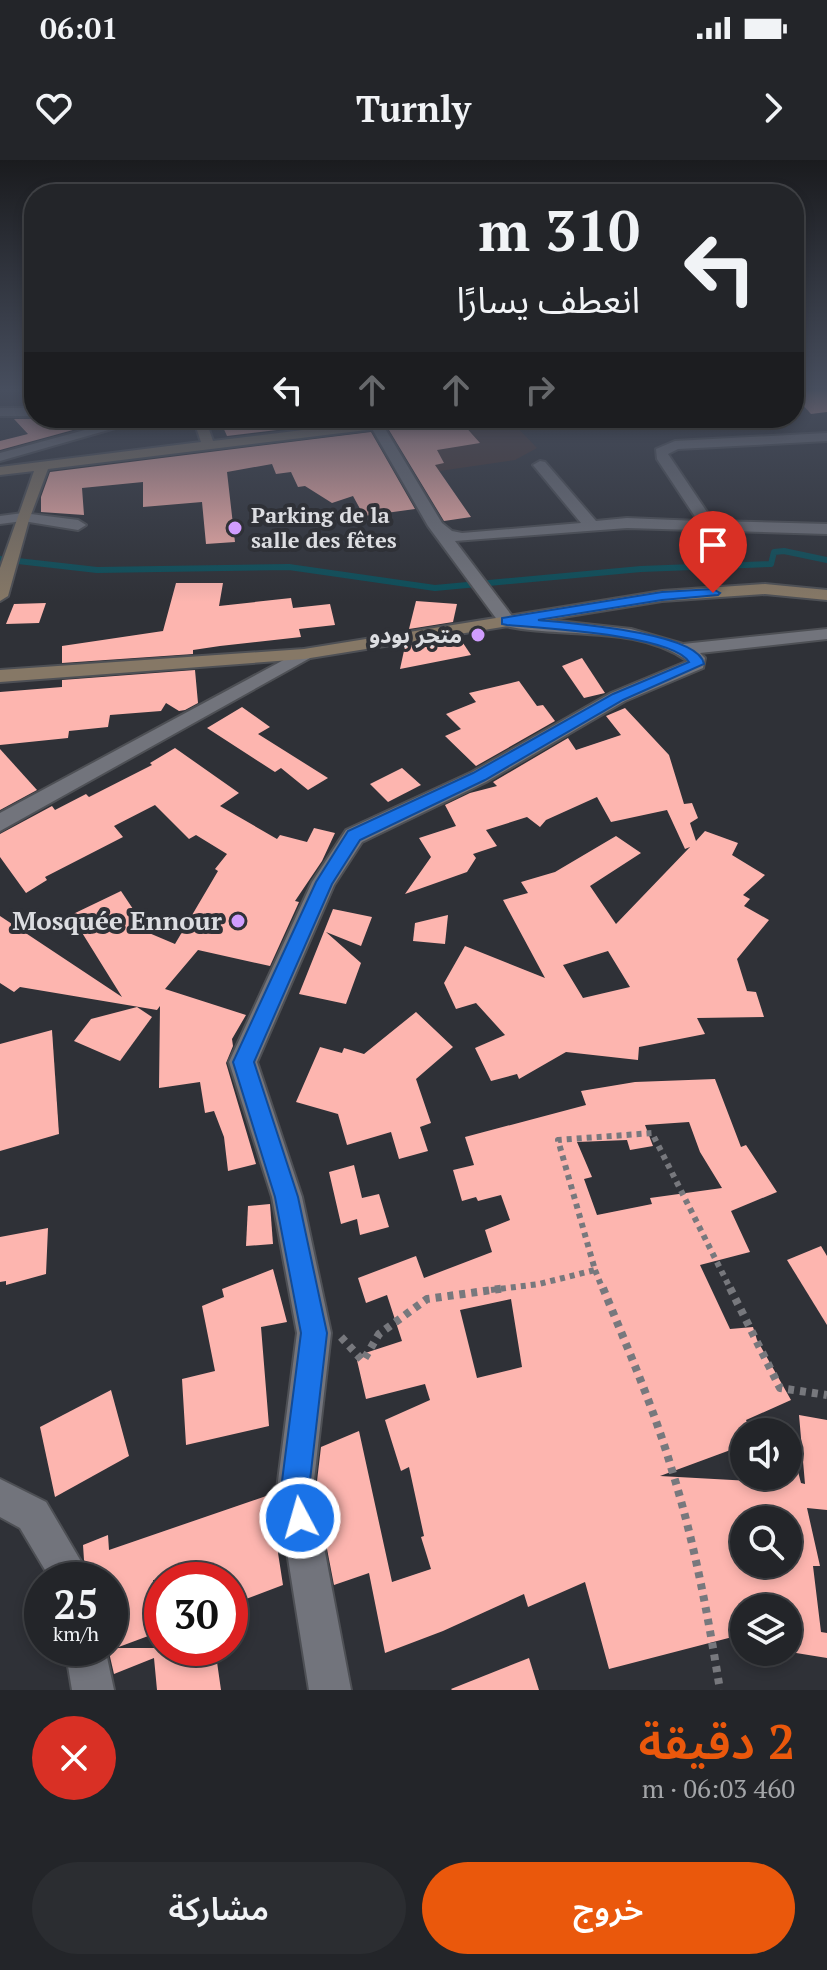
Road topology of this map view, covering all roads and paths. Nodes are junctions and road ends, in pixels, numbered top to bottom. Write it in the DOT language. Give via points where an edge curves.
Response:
graph roads {
  1 [pos="91,459"];
  2 [pos="396,459"];
  3 [pos="664,459"];
  4 [pos="43,465"];
  5 [pos="540,465"];
  6 [pos="0,471"];
  7 [pos="22,518"];
  8 [pos="0,520"];
  9 [pos="707,523"];
  10 [pos="78,525"];
  11 [pos="436,526"];
  12 [pos="593,527"];
  13 [pos="827,529"];
  14 [pos="2,591"];
  15 [pos="827,595"];
  16 [pos="507,621"];
  17 [pos="827,634"];
  18 [pos="683,649"];
  19 [pos="304,654"];
  20 [pos="0,666"];
  21 [pos="24,673"];
  22 [pos="0,676"];
  23 [pos="0,823"];
  24 [pos="595,1270"];
  25 [pos="314,1333"];
  26 [pos="827,1395"];
  27 [pos="0,1497"];
  28 [pos="62,1562"];
  29 [pos="88,1666"];
  30 [pos="93,1690"];
  31 [pos="330,1690"];
  32 [pos="720,1690"];
  1 -- 4 [label="street"];
  2 -- 11 [label="street"];
  3 -- 9 [label="street"];
  4 -- 6 [label="street"];
  4 -- 7 [label="street"];
  5 -- 12 [label="street"];
  7 -- 8 [label="street"];
  7 -- 10 [label="street"];
  7 -- 14 [label="street"];
  9 -- 12 [label="street"];
  9 -- 13 [label="street"];
  11 -- 12 [label="street" via="461,538"];
  11 -- 16 [label="street"];
  15 -- 16 [label="street" via="765,589 662,596"];
  16 -- 18 [label="street" via="609,630"];
  16 -- 19 [label="street"];
  17 -- 18 [label="street"];
  18 -- 25 [label="street" via="697,664 618,697 479,777 354,836 324,882 243,1062 287,1197"];
  19 -- 21 [label="street"];
  19 -- 23 [label="street"];
  20 -- 21 [label="street"];
  21 -- 22 [label="street"];
  24 -- 25 [label="path" via="539,1284 427,1299 379,1334 363,1361 343,1337"];
  24 -- 26 [label="path" via="558,1140 652,1133 780,1388"];
  24 -- 32 [label="path" via="678,1490 708,1610"];
  25 -- 31 [label="street" via="295,1489"];
  27 -- 28 [label="street" via="33,1515"];
  29 -- 30 [label="street"];
}
